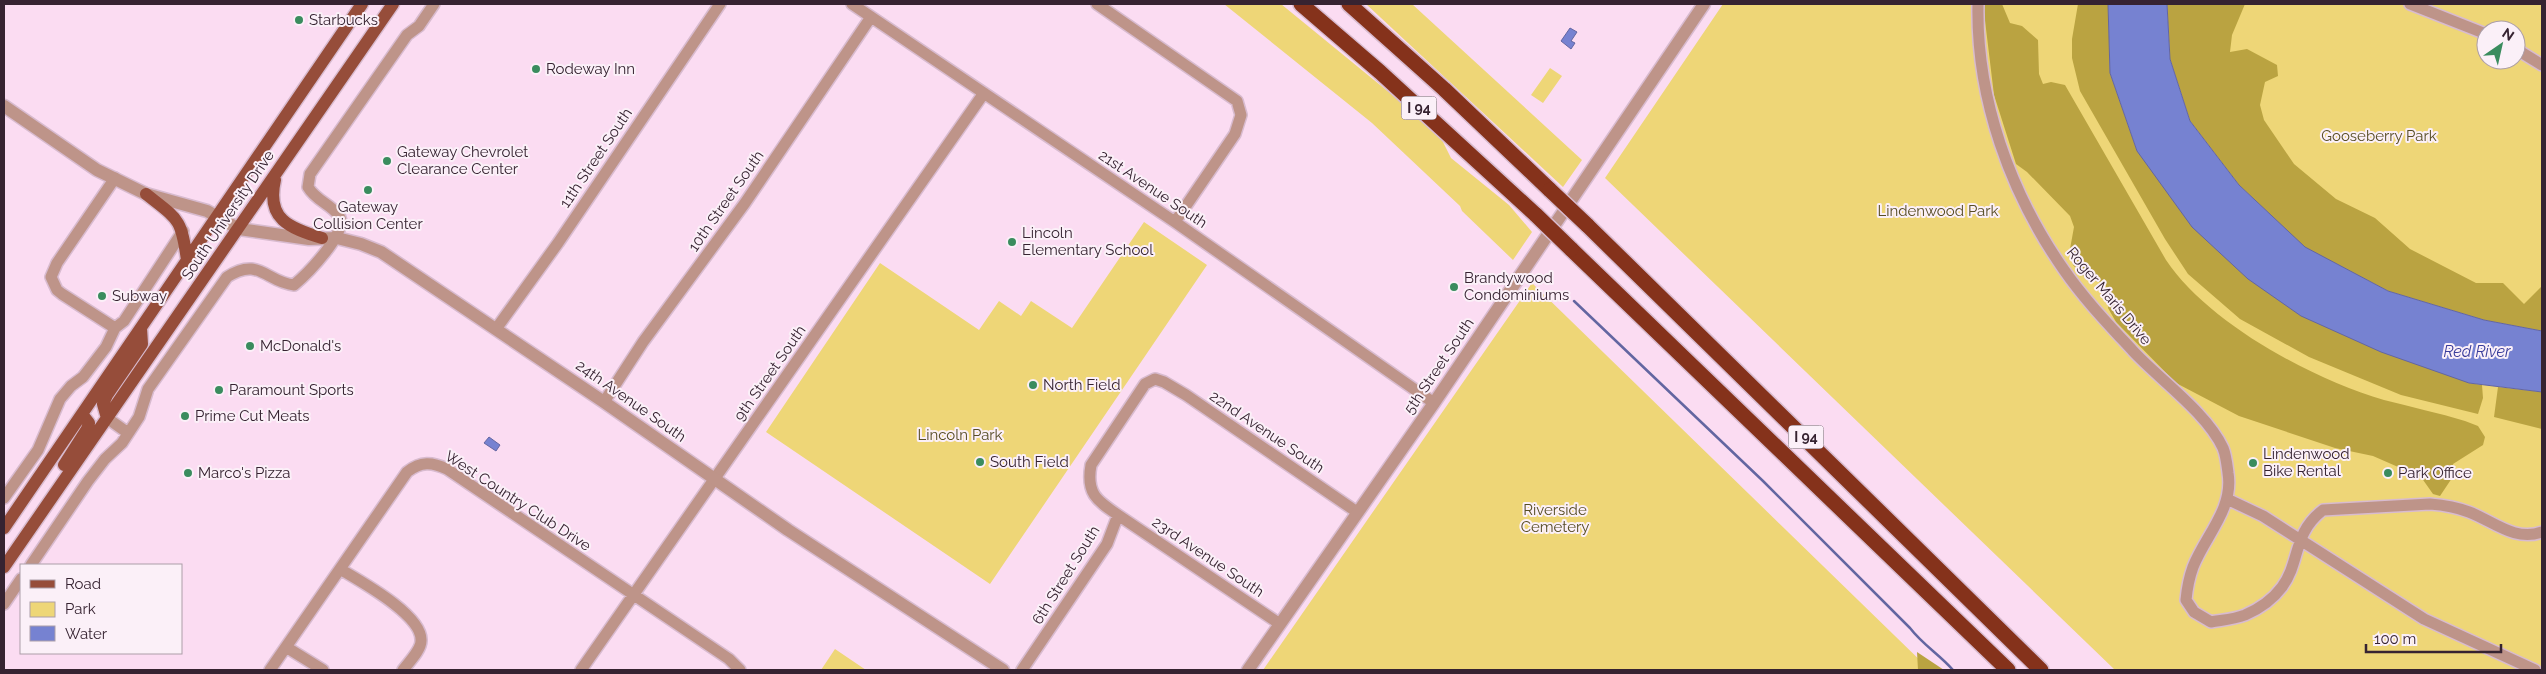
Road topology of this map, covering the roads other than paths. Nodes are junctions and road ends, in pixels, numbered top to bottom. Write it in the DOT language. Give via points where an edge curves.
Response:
graph roads {
  1 [pos="362,4"];
  2 [pos="394,4"];
  3 [pos="720,4"];
  4 [pos="852,4"];
  5 [pos="1097,4"];
  6 [pos="1300,4"];
  7 [pos="1348,4"];
  8 [pos="1704,4"];
  9 [pos="1978,4"];
  10 [pos="2410,4"];
  11 [pos="432,5"];
  12 [pos="871,17"];
  13 [pos="2476,30"];
  14 [pos="2526,55"];
  15 [pos="2542,65"];
  16 [pos="984,93"];
  17 [pos="4,106"];
  18 [pos="276,174"];
  19 [pos="115,178"];
  20 [pos="146,194"];
  21 [pos="218,217"];
  22 [pos="1175,222"];
  23 [pos="239,229"];
  24 [pos="183,231"];
  25 [pos="322,238"];
  26 [pos="337,238"];
  27 [pos="187,260"];
  28 [pos="115,328"];
  29 [pos="141,328"];
  30 [pos="496,329"];
  31 [pos="1158,380"];
  32 [pos="604,402"];
  33 [pos="1434,403"];
  34 [pos="82,414"];
  35 [pos="107,418"];
  36 [pos="128,433"];
  37 [pos="715,479"];
  38 [pos="56,491"];
  39 [pos="4,498"];
  40 [pos="2228,499"];
  41 [pos="1357,512"];
  42 [pos="1118,515"];
  43 [pos="4,528"];
  44 [pos="2542,532"];
  45 [pos="2299,540"];
  46 [pos="32,564"];
  47 [pos="4,567"];
  48 [pos="340,569"];
  49 [pos="20,580"];
  50 [pos="634,595"];
  51 [pos="4,604"];
  52 [pos="1280,624"];
  53 [pos="286,647"];
  54 [pos="270,670"];
  55 [pos="323,670"];
  56 [pos="403,670"];
  57 [pos="581,670"];
  58 [pos="740,670"];
  59 [pos="1003,670"];
  60 [pos="1022,670"];
  61 [pos="1248,670"];
  62 [pos="2008,670"];
  63 [pos="2041,670"];
  64 [pos="2535,670"];
  1 -- 21 [label="main road, South University Drive"];
  2 -- 18 [label="main road, South University Drive"];
  3 -- 30 [label="street, 11th Street South"];
  4 -- 12 [label="street, 21st Avenue South"];
  5 -- 22 [label="street" via="1237,101 1241,115 1235,134"];
  6 -- 62 [label="highway, I 94, bridge" via="1536,215"];
  7 -- 63 [label="highway, I 94, bridge" via="1444,89 1587,225"];
  8 -- 33 [label="street, 5th Street South"];
  9 -- 40 [label="street, Roger Maris Drive" via="1988,96 2002,152 2017,185 2064,270 2134,352 2200,416 2222,447 2230,484"];
  10 -- 13 [label="street"];
  11 -- 26 [label="street" via="420,26 407,35 310,174 308,187 313,196 339,216 342,224"];
  12 -- 16 [label="street, 21st Avenue South"];
  12 -- 32 [label="street, 10th Street South"];
  14 -- 15 [label="street"];
  16 -- 22 [label="street, 21st Avenue South"];
  16 -- 37 [label="street, 9th Street South"];
  17 -- 19 [label="street, 24th Avenue South" via="97,170"];
  18 -- 23 [label="main road, South University Drive"];
  18 -- 25 [label="main road" via="272,194 276,212 298,231"];
  19 -- 20 [label="street, 24th Avenue South"];
  19 -- 28 [label="street" via="57,263 52,277 57,290"];
  20 -- 21 [label="street, 24th Avenue South"];
  20 -- 24 [label="main road" via="179,222"];
  21 -- 23 [label="street, 24th Avenue South"];
  21 -- 27 [label="main road, South University Drive"];
  22 -- 33 [label="street, 21st Avenue South"];
  23 -- 25 [label="street, 24th Avenue South" via="259,234"];
  23 -- 35 [label="main road, South University Drive"];
  24 -- 27 [label="main road"];
  24 -- 28 [label="street" via="124,321"];
  25 -- 26 [label="street, 24th Avenue South"];
  26 -- 30 [label="street, 24th Avenue South" via="381,252"];
  26 -- 36 [label="street" via="294,284 283,284 258,269 247,268 227,277 148,389 139,417"];
  27 -- 29 [label="main road, South University Drive"];
  28 -- 39 [label="street" via="106,347 83,377 60,399 38,450"];
  29 -- 34 [label="main road, South University Drive"];
  29 -- 35 [label="main road" via="142,344 107,395 104,404"];
  30 -- 32 [label="street, 24th Avenue South"];
  31 -- 41 [label="street, 22nd Avenue South" via="1186,395"];
  31 -- 42 [label="street, 6th Street South" via="1145,384 1091,465 1088,479 1092,493"];
  32 -- 37 [label="street, 24th Avenue South"];
  33 -- 41 [label="street, 5th Street South"];
  34 -- 38 [label="main road" via="89,423 87,429 58,474"];
  34 -- 43 [label="main road, South University Drive"];
  35 -- 36 [label="street"];
  35 -- 38 [label="main road, South University Drive"];
  36 -- 46 [label="street" via="88,481"];
  37 -- 50 [label="street, 9th Street South"];
  37 -- 59 [label="street, 24th Avenue South"];
  38 -- 47 [label="main road, South University Drive"];
  40 -- 45 [label="street" via="2263,516"];
  40 -- 45 [label="street, Roger Maris Drive" via="2193,567 2188,585 2186,600 2194,612 2211,622 2244,616 2263,606 2282,587"];
  41 -- 52 [label="street, 5th Street South"];
  42 -- 52 [label="street, 23rd Avenue South"];
  42 -- 60 [label="street, 6th Street South" via="1107,544"];
  44 -- 45 [label="street" via="2516,534 2468,512 2430,504 2323,510 2312,518"];
  45 -- 64 [label="street" via="2424,619"];
  48 -- 50 [label="street, West Country Club Drive" via="407,472 426,462 447,469"];
  48 -- 53 [label="street, West Country Club Drive"];
  48 -- 56 [label="street" via="410,617 421,632 422,644"];
  49 -- 51 [label="street"];
  50 -- 57 [label="street, 9th Street South"];
  50 -- 58 [label="street, West Country Club Drive"];
  52 -- 61 [label="street, 5th Street South"];
  53 -- 54 [label="street, West Country Club Drive"];
  53 -- 55 [label="street"];
}
